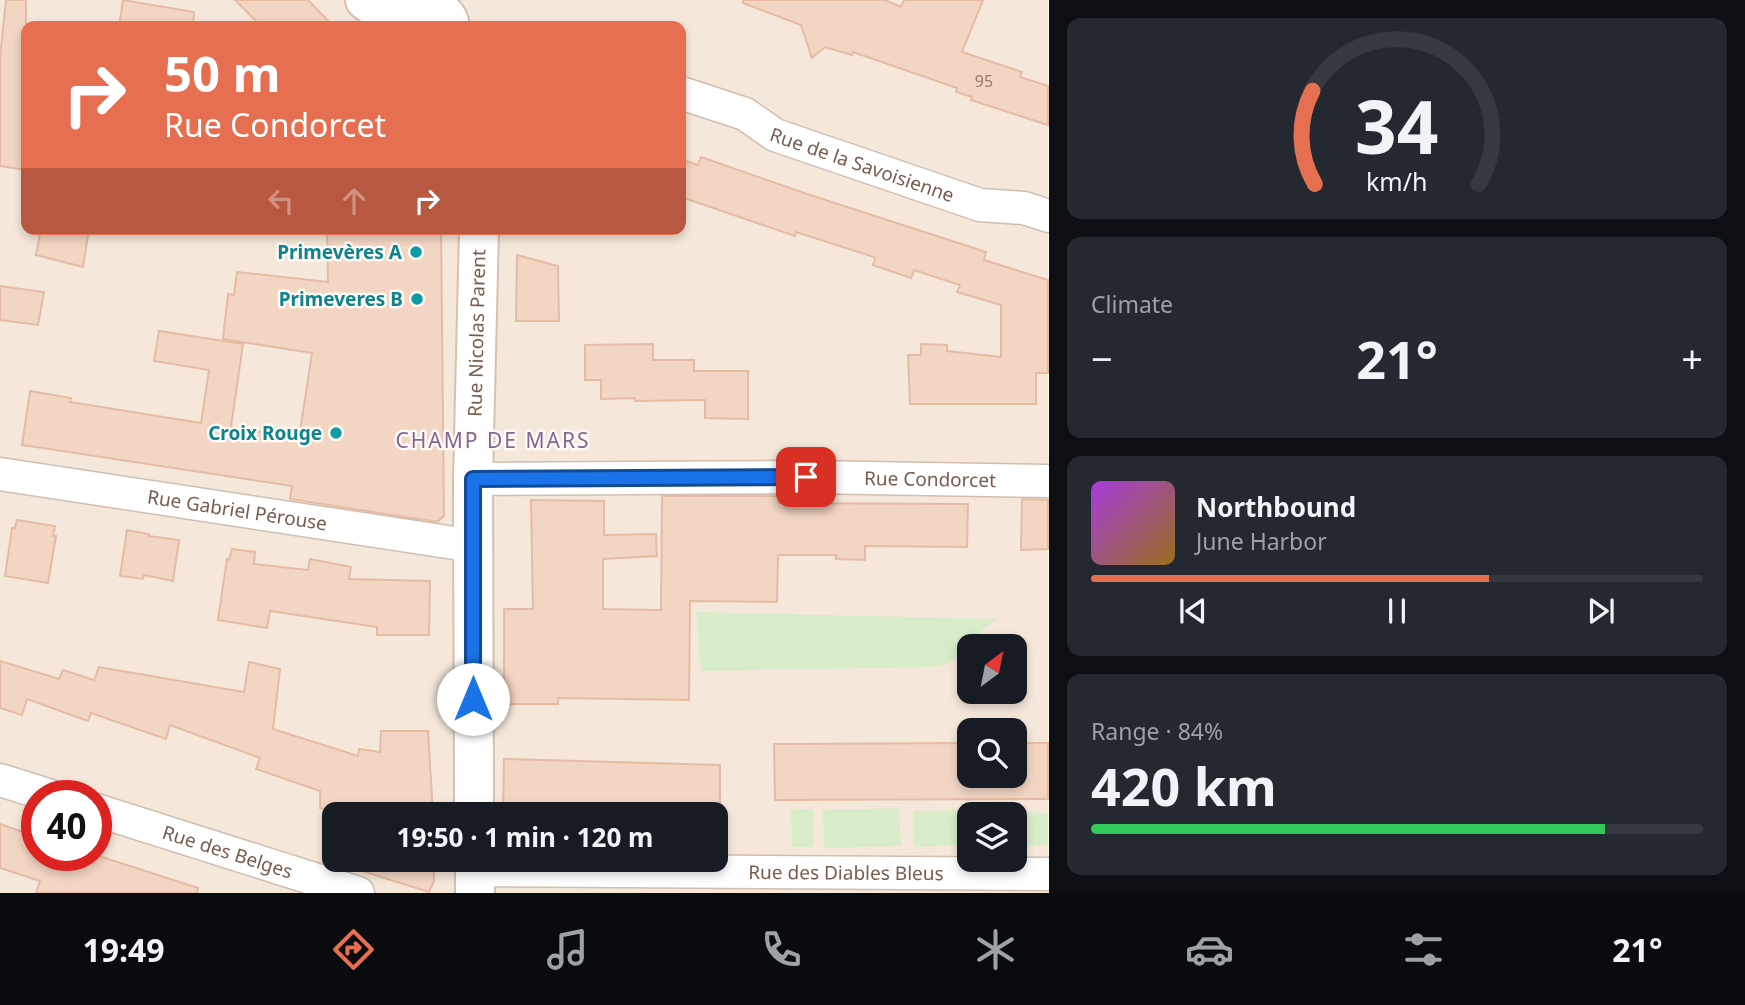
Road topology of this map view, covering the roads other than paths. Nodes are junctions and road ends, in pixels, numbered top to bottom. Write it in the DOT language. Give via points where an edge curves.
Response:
graph roads {
  1 [pos="365,0"];
  2 [pos="419,16"];
  3 [pos="686,95"];
  4 [pos="1048,216"];
  5 [pos="479,235"];
  6 [pos="0,474"];
  7 [pos="473,479"];
  8 [pos="1048,481"];
  9 [pos="474,546"];
  10 [pos="0,780"];
  11 [pos="21,787"];
  12 [pos="474,802"];
  13 [pos="112,815"];
  14 [pos="1048,873"];
  15 [pos="475,874"];
  16 [pos="358,893"];
  1 -- 2 [label="street"];
  3 -- 4 [label="street, Rue de la Savoisienne" via="745,114 775,135 980,205 1024,208"];
  5 -- 7 [label="street, Rue Nicolas Parent"];
  6 -- 9 [label="street, Rue Gabriel Pérouse"];
  7 -- 8 [label="street, Rue Condorcet"];
  7 -- 9 [label="street, Rue Nicolas Parent"];
  9 -- 12 [label="street, Rue Nicolas Parent"];
  10 -- 11 [label="street"];
  13 -- 16 [label="street, Rue des Belges"];
  14 -- 15 [label="street, Rue des Diables Bleus"];
}
